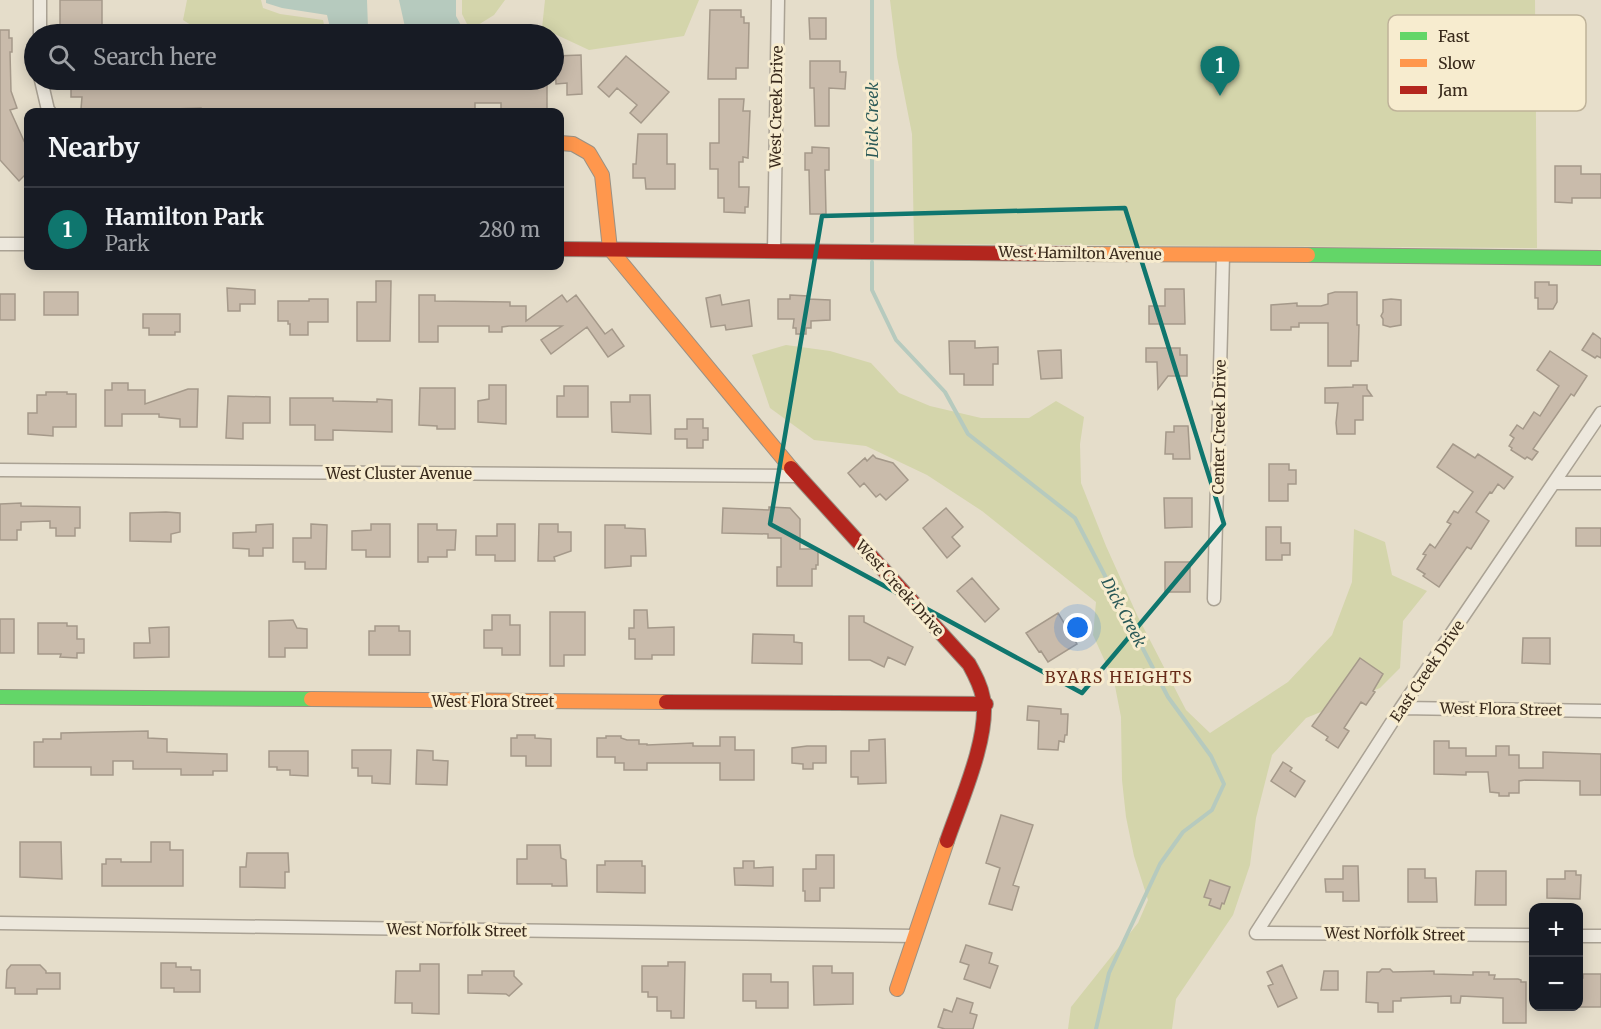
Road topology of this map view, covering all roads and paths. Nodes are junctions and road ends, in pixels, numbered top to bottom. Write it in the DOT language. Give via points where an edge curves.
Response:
graph roads {
  1 [pos="40,0"];
  2 [pos="777,0"];
  3 [pos="40,24"];
  4 [pos="43,90"];
  5 [pos="48,108"];
  6 [pos="564,143"];
  7 [pos="0,244"];
  8 [pos="24,244"];
  9 [pos="564,249"];
  10 [pos="610,249"];
  11 [pos="774,251"];
  12 [pos="1223,255"];
  13 [pos="1601,258"];
  14 [pos="1601,413"];
  15 [pos="0,470"];
  16 [pos="798,476"];
  17 [pos="1554,483"];
  18 [pos="1601,483"];
  19 [pos="1214,599"];
  20 [pos="0,698"];
  21 [pos="986,704"];
  22 [pos="1401,708"];
  23 [pos="1601,711"];
  24 [pos="0,923"];
  25 [pos="1256,933"];
  26 [pos="1529,935"];
  27 [pos="915,936"];
  28 [pos="1583,936"];
  29 [pos="1601,936"];
  30 [pos="897,989"];
  1 -- 3 [label="street"];
  2 -- 11 [label="street, West Creek Drive"];
  4 -- 5 [label="street"];
  6 -- 10 [label="street" via="589,153 602,175"];
  7 -- 8 [label="street"];
  9 -- 10 [label="street, West Hamilton Avenue"];
  10 -- 11 [label="street, West Hamilton Avenue"];
  10 -- 16 [label="street, West Creek Drive"];
  11 -- 12 [label="street, West Hamilton Avenue"];
  12 -- 13 [label="street, West Hamilton Avenue"];
  12 -- 19 [label="street, Center Creek Drive"];
  14 -- 17 [label="street, East Creek Drive"];
  15 -- 16 [label="street, West Cluster Avenue"];
  16 -- 21 [label="street, West Creek Drive" via="969,664 980,682"];
  17 -- 18 [label="street"];
  17 -- 22 [label="street, East Creek Drive"];
  20 -- 21 [label="street, West Flora Street"];
  21 -- 27 [label="street, West Creek Drive" via="983,735"];
  22 -- 23 [label="street, West Flora Street"];
  22 -- 25 [label="street, East Creek Drive"];
  24 -- 27 [label="street, West Norfolk Street"];
  25 -- 26 [label="street, West Norfolk Street"];
  27 -- 30 [label="street, West Creek Drive"];
  28 -- 29 [label="street"];
}
